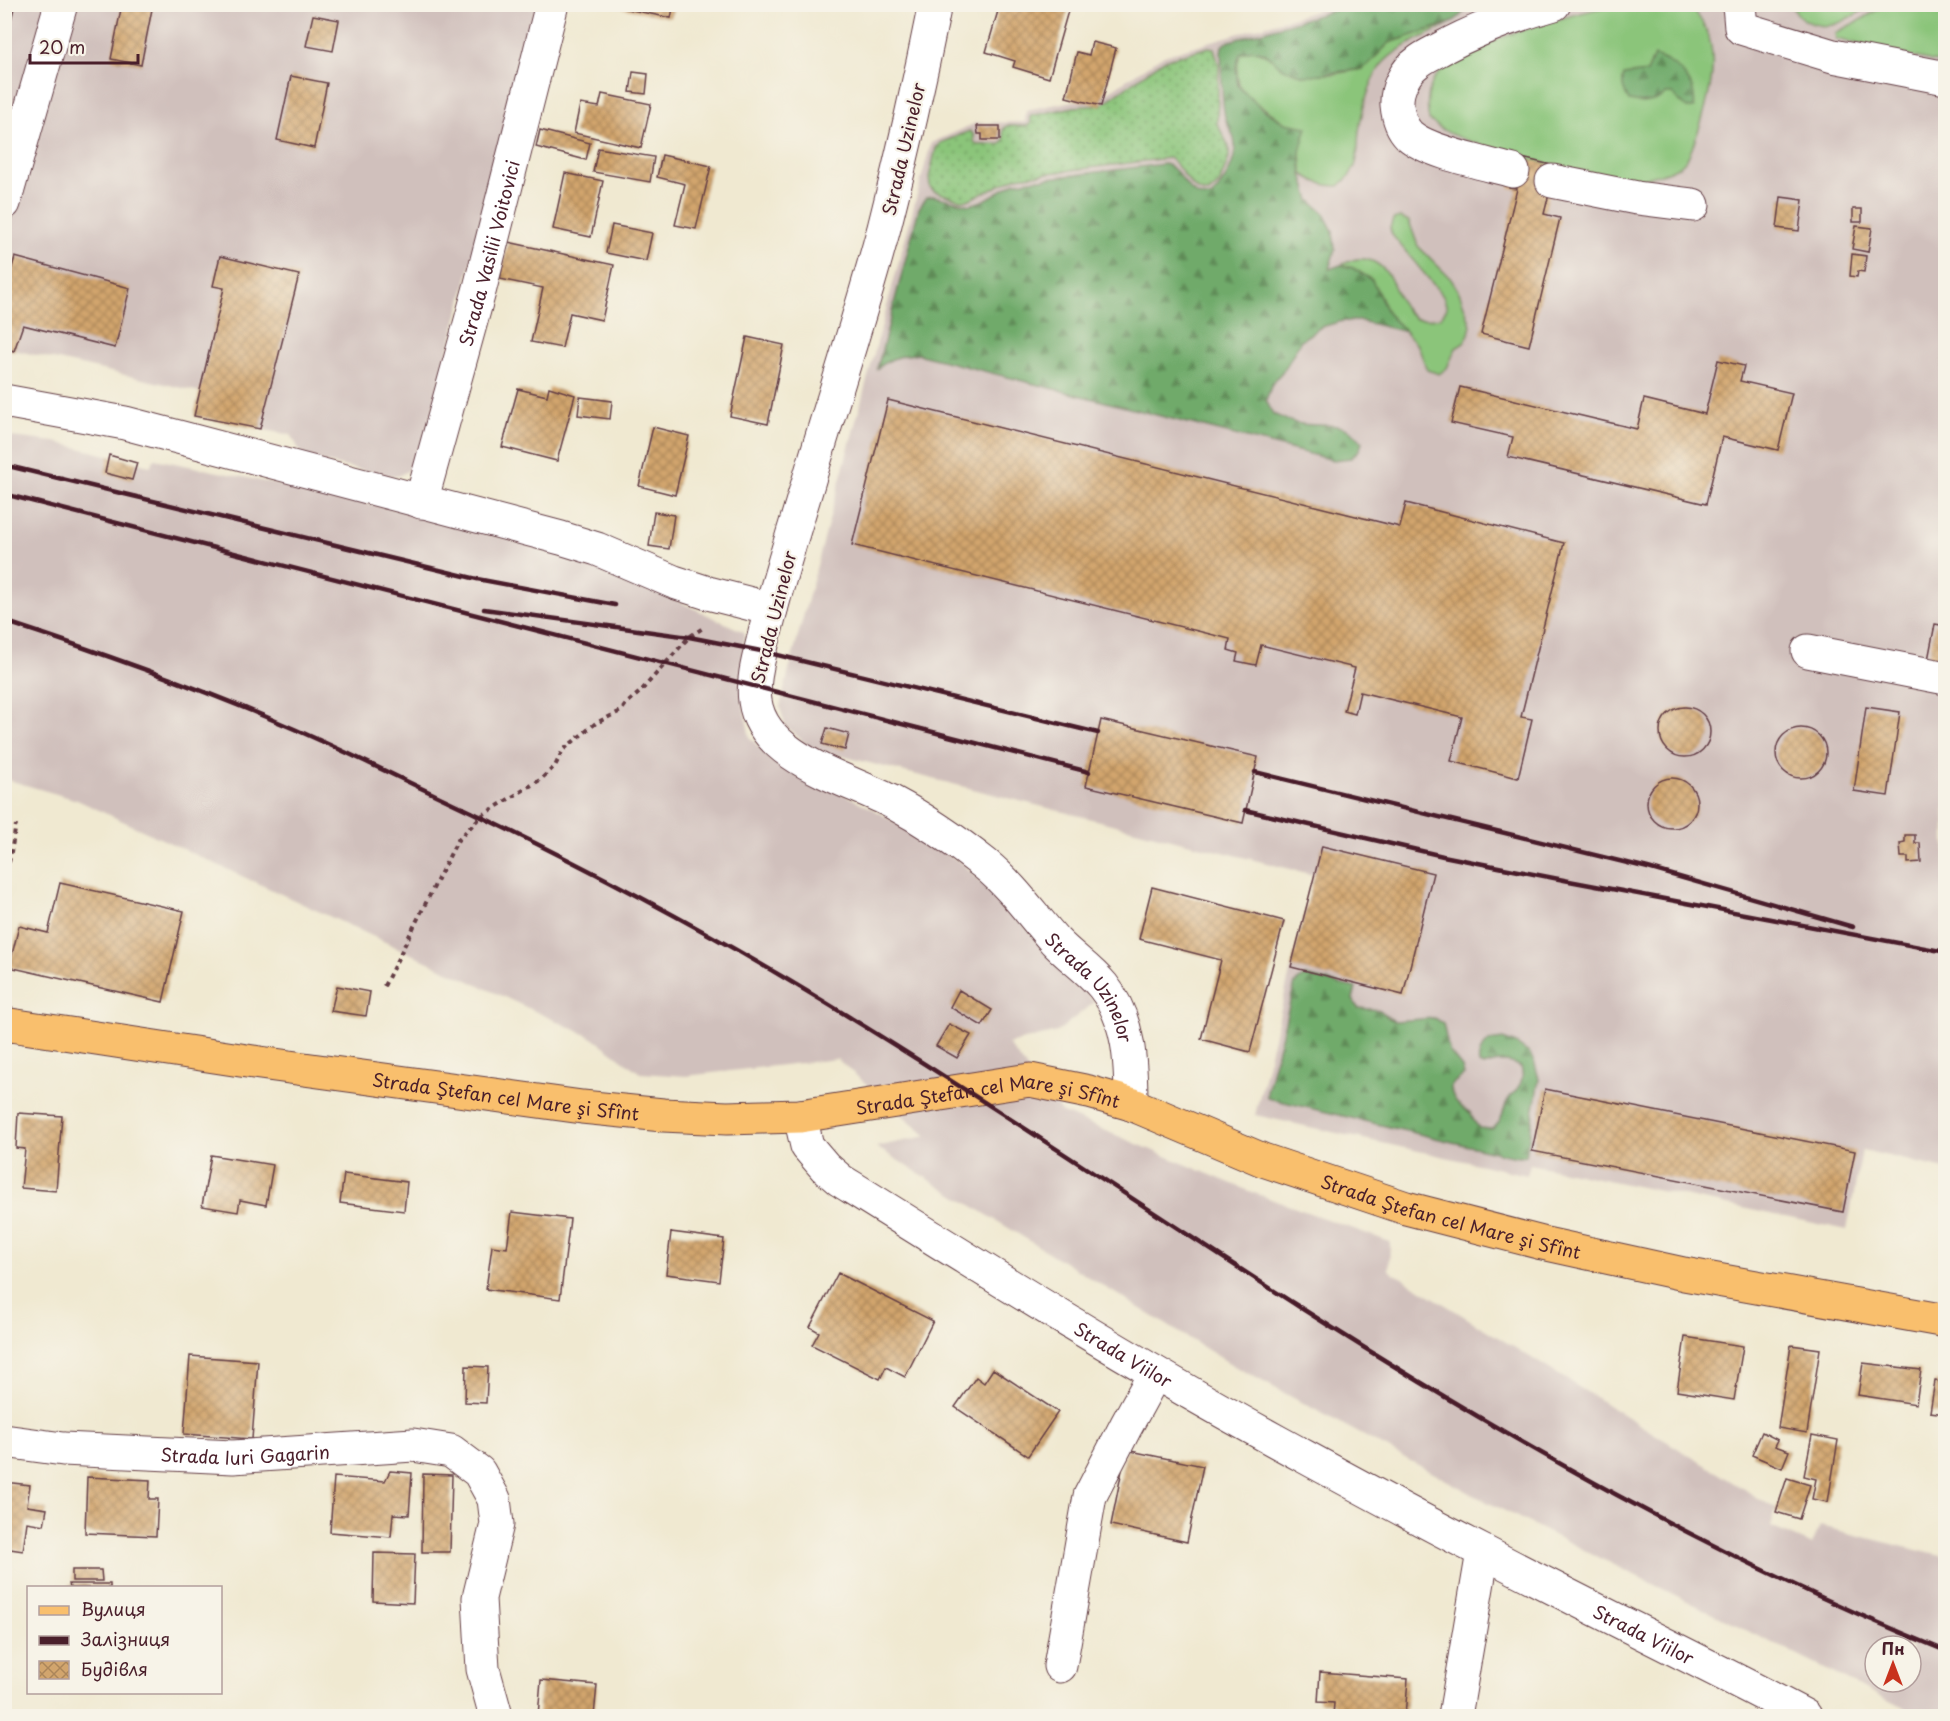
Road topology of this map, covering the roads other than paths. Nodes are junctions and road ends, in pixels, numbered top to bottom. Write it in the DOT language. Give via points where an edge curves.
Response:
graph roads {
  1 [pos="61,4"];
  2 [pos="552,4"];
  3 [pos="935,4"];
  4 [pos="1554,4"];
  5 [pos="1739,4"];
  6 [pos="1946,78"];
  7 [pos="1513,171"];
  8 [pos="1552,181"];
  9 [pos="4,203"];
  10 [pos="1693,205"];
  11 [pos="4,401"];
  12 [pos="421,502"];
  13 [pos="771,609"];
  14 [pos="1808,651"];
  15 [pos="1946,678"];
  16 [pos="4,1024"];
  17 [pos="1131,1104"];
  18 [pos="800,1116"];
  19 [pos="1946,1321"];
  20 [pos="1155,1373"];
  21 [pos="4,1441"];
  22 [pos="1484,1552"];
  23 [pos="1060,1666"];
  24 [pos="496,1716"];
  25 [pos="1455,1716"];
  26 [pos="1805,1716"];
  1 -- 9 [label="street"];
  2 -- 12 [label="street, Strada Vasilii Voitovici"];
  3 -- 13 [label="street, Strada Uzinelor" via="884,230"];
  4 -- 7 [label="street" via="1492,24 1452,43 1418,62 1399,88 1398,114 1410,135 1453,155"];
  5 -- 6 [label="street" via="1741,28 1833,56"];
  8 -- 10 [label="street"];
  11 -- 12 [label="street" via="125,423"];
  12 -- 13 [label="street" via="597,549 674,582"];
  13 -- 17 [label="street, Strada Uzinelor" via="754,686 755,704 766,729 776,742 804,761 920,819 987,866 1011,889 1114,1002 1124,1023 1128,1045"];
  14 -- 15 [label="street"];
  16 -- 18 [label="main road, Strada Ştefan cel Mare şi Sfînt" via="582,1107 727,1118"];
  17 -- 18 [label="main road, Strada Ştefan cel Mare şi Sfînt" via="1030,1080"];
  17 -- 19 [label="main road, Strada Ştefan cel Mare şi Sfînt" via="1263,1160 1407,1208 1684,1274"];
  18 -- 20 [label="street, Strada Viilor" via="807,1146 840,1179"];
  20 -- 22 [label="street, Strada Viilor"];
  20 -- 23 [label="street" via="1090,1496"];
  21 -- 24 [label="street, Strada Iuri Gagarin" via="63,1449 233,1457 413,1445 451,1451 479,1472 494,1499 497,1524 479,1598 483,1669"];
  22 -- 25 [label="street"];
  22 -- 26 [label="street, Strada Viilor"];
}
